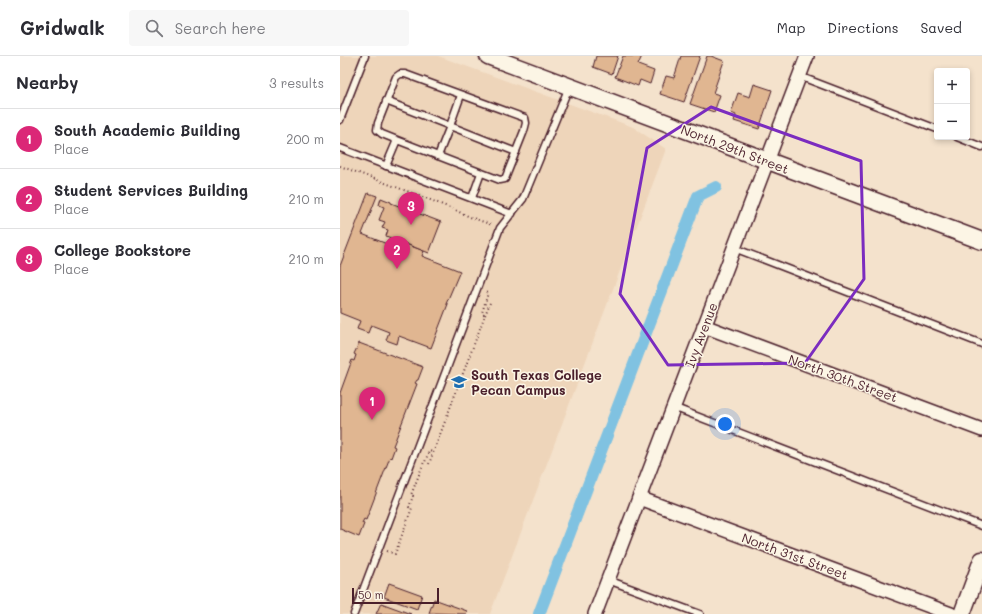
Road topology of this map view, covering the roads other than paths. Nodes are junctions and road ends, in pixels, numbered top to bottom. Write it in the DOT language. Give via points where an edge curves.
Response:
graph roads {
  1 [pos="365,56"];
  2 [pos="488,56"];
  3 [pos="807,56"];
  4 [pos="799,76"];
  5 [pos="569,86"];
  6 [pos="461,95"];
  7 [pos="386,101"];
  8 [pos="340,120"];
  9 [pos="450,126"];
  10 [pos="934,128"];
  11 [pos="397,140"];
  12 [pos="964,140"];
  13 [pos="982,147"];
  14 [pos="340,148"];
  15 [pos="516,152"];
  16 [pos="438,156"];
  17 [pos="767,161"];
  18 [pos="386,166"];
  19 [pos="481,173"];
  20 [pos="472,198"];
  21 [pos="512,214"];
  22 [pos="982,241"];
  23 [pos="734,248"];
  24 [pos="704,326"];
  25 [pos="982,344"];
  26 [pos="673,407"];
  27 [pos="982,430"];
  28 [pos="639,498"];
  29 [pos="982,526"];
  30 [pos="982,560"];
  31 [pos="608,580"];
  32 [pos="354,614"];
  33 [pos="595,614"];
  34 [pos="700,614"];
  35 [pos="951,614"];
  36 [pos="962,614"];
  1 -- 8 [label="lane"];
  2 -- 5 [label="street, North 29th Street"];
  3 -- 4 [label="street, Ivy Avenue"];
  4 -- 10 [label="lane"];
  4 -- 17 [label="street, Ivy Avenue"];
  5 -- 17 [label="street, North 29th Street"];
  5 -- 21 [label="lane" via="523,199"];
  6 -- 7 [label="lane" via="400,74 396,77"];
  6 -- 9 [label="lane"];
  6 -- 15 [label="lane" via="525,118 524,131"];
  7 -- 9 [label="lane"];
  7 -- 11 [label="lane" via="377,130"];
  9 -- 15 [label="lane"];
  9 -- 16 [label="lane"];
  11 -- 16 [label="lane"];
  11 -- 18 [label="lane"];
  12 -- 13 [label="lane"];
  14 -- 18 [label="lane"];
  15 -- 19 [label="lane" via="505,179 500,180"];
  16 -- 19 [label="lane"];
  17 -- 22 [label="street, North 29th Street"];
  17 -- 23 [label="street, Ivy Avenue"];
  18 -- 20 [label="lane"];
  19 -- 20 [label="lane"];
  20 -- 21 [label="lane"];
  21 -- 32 [label="lane" via="500,228"];
  23 -- 24 [label="street, Ivy Avenue"];
  23 -- 25 [label="lane"];
  24 -- 26 [label="street, Ivy Avenue"];
  24 -- 27 [label="street, North 30th Street"];
  26 -- 28 [label="street, Ivy Avenue"];
  26 -- 29 [label="lane"];
  28 -- 31 [label="street, Ivy Avenue"];
  28 -- 35 [label="street, North 31st Street"];
  30 -- 36 [label="street"];
  31 -- 33 [label="street, Ivy Avenue"];
  31 -- 34 [label="lane"];
}
